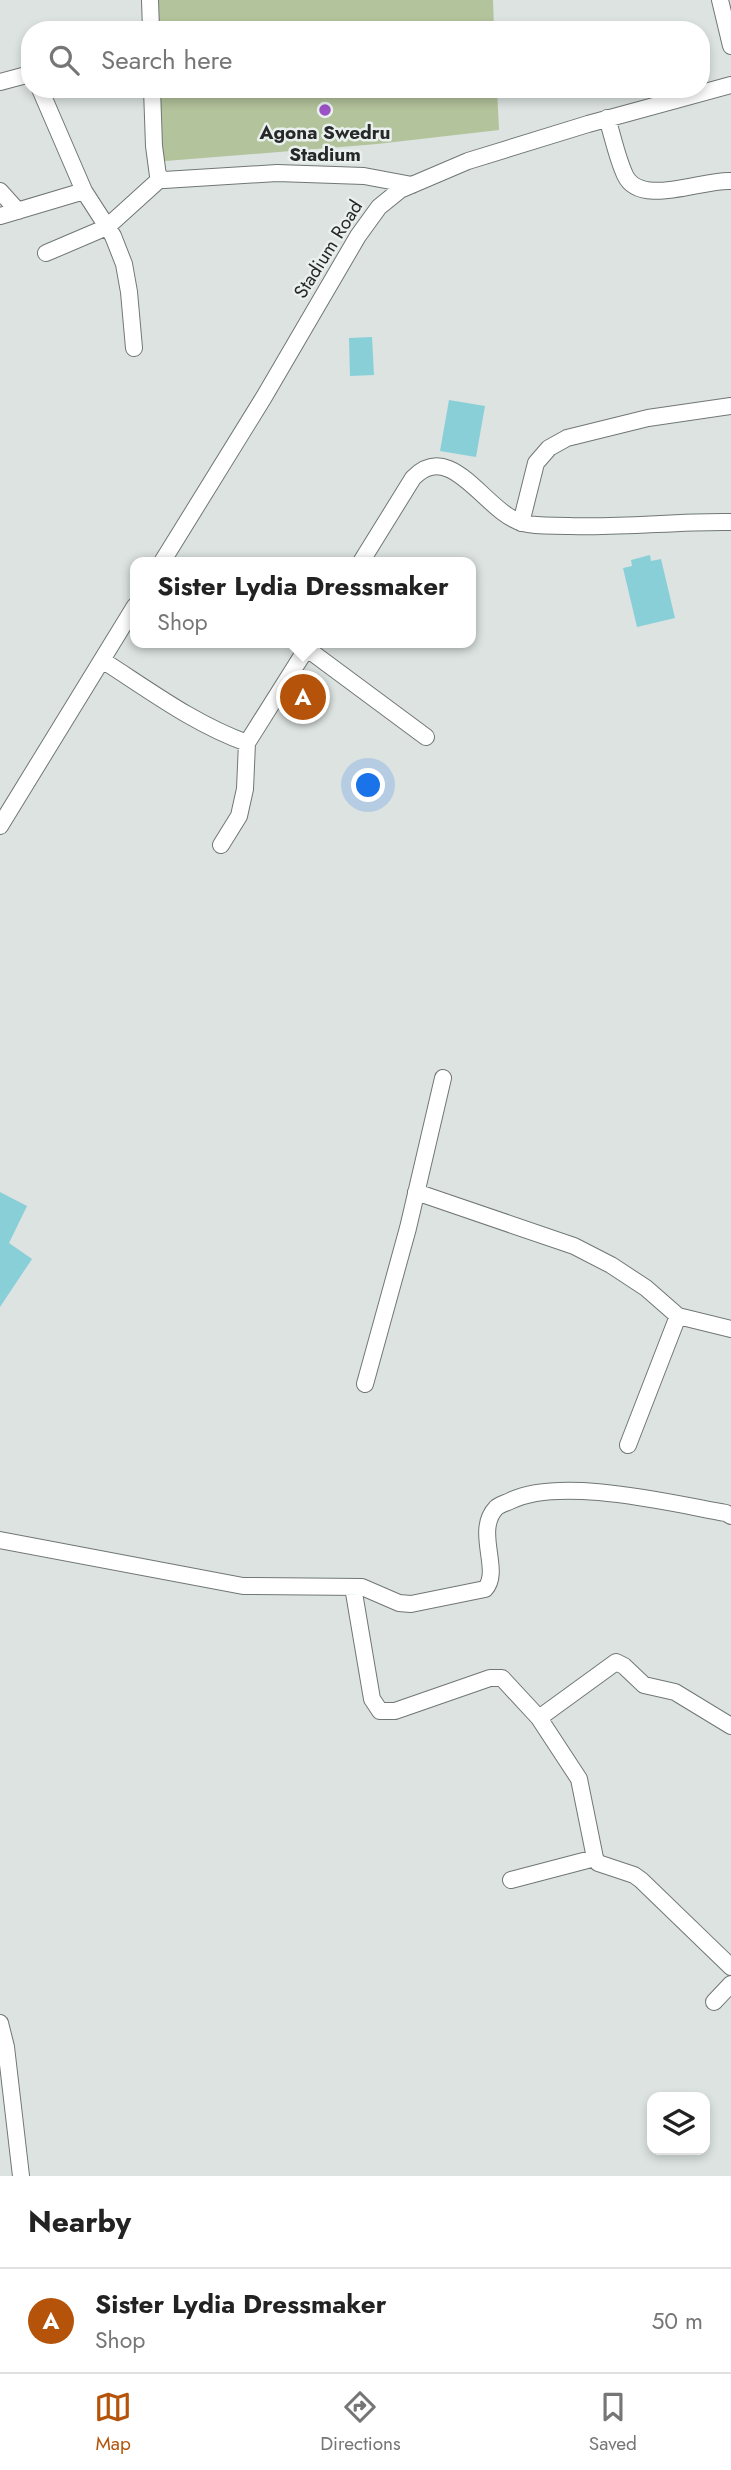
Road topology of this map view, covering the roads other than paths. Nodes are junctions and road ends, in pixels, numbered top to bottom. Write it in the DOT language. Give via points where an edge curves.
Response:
graph roads {
  1 [pos="150,0"];
  2 [pos="720,0"];
  3 [pos="151,21"];
  4 [pos="731,46"];
  5 [pos="21,76"];
  6 [pos="0,82"];
  7 [pos="731,85"];
  8 [pos="710,91"];
  9 [pos="44,98"];
  10 [pos="152,98"];
  11 [pos="682,98"];
  12 [pos="607,118"];
  13 [pos="160,179"];
  14 [pos="731,181"];
  15 [pos="412,185"];
  16 [pos="0,191"];
  17 [pos="84,191"];
  18 [pos="18,211"];
  19 [pos="0,216"];
  20 [pos="107,227"];
  21 [pos="46,253"];
  22 [pos="134,348"];
  23 [pos="731,406"];
  24 [pos="731,522"];
  25 [pos="521,523"];
  26 [pos="165,557"];
  27 [pos="364,557"];
  28 [pos="130,614"];
  29 [pos="306,648"];
  30 [pos="312,648"];
  31 [pos="102,660"];
  32 [pos="426,737"];
  33 [pos="247,743"];
  34 [pos="0,825"];
  35 [pos="221,845"];
  36 [pos="443,1078"];
  37 [pos="416,1192"];
  38 [pos="678,1316"];
  39 [pos="731,1329"];
  40 [pos="365,1384"];
  41 [pos="628,1446"];
  42 [pos="731,1516"];
  43 [pos="0,1540"];
  44 [pos="353,1587"];
  45 [pos="539,1718"];
  46 [pos="731,1726"];
  47 [pos="595,1858"];
  48 [pos="511,1880"];
  49 [pos="731,1967"];
  50 [pos="731,1984"];
  51 [pos="714,2002"];
  52 [pos="0,2023"];
  53 [pos="21,2176"];
  1 -- 3 [label="street"];
  2 -- 4 [label="street"];
  5 -- 6 [label="street"];
  7 -- 8 [label="street, Stadium Road"];
  9 -- 17 [label="street"];
  10 -- 13 [label="street"];
  11 -- 12 [label="street, Stadium Road"];
  12 -- 14 [label="street" via="625,177 635,187 649,193"];
  12 -- 15 [label="street, Stadium Road" via="468,161"];
  13 -- 15 [label="street" via="277,173 364,176"];
  13 -- 20 [label="street"];
  15 -- 26 [label="street, Stadium Road" via="390,197 358,236"];
  16 -- 18 [label="street"];
  17 -- 18 [label="street"];
  17 -- 20 [label="street"];
  18 -- 19 [label="street"];
  20 -- 21 [label="street"];
  20 -- 22 [label="street" via="124,264"];
  23 -- 25 [label="street" via="648,418 567,438 549,448 536,463"];
  24 -- 25 [label="street" via="602,527"];
  25 -- 27 [label="street" via="450,468 434,465 413,478"];
  28 -- 31 [label="street"];
  29 -- 33 [label="street"];
  30 -- 32 [label="street"];
  31 -- 33 [label="street" via="183,712"];
  31 -- 34 [label="street"];
  33 -- 35 [label="street" via="246,789 239,816"];
  36 -- 37 [label="street"];
  37 -- 38 [label="street" via="574,1246 646,1288"];
  37 -- 40 [label="street"];
  38 -- 39 [label="street"];
  38 -- 41 [label="street"];
  42 -- 44 [label="street" via="616,1493 522,1495 496,1507 486,1528 491,1576 485,1589 411,1604"];
  43 -- 44 [label="street" via="243,1586"];
  44 -- 45 [label="street" via="372,1699 380,1711 395,1711 495,1677 509,1684"];
  45 -- 46 [label="street" via="616,1662 644,1685 675,1692"];
  45 -- 47 [label="street" via="579,1779"];
  47 -- 48 [label="street"];
  47 -- 49 [label="street" via="603,1866 641,1880"];
  50 -- 51 [label="street"];
  52 -- 53 [label="street"];
}
